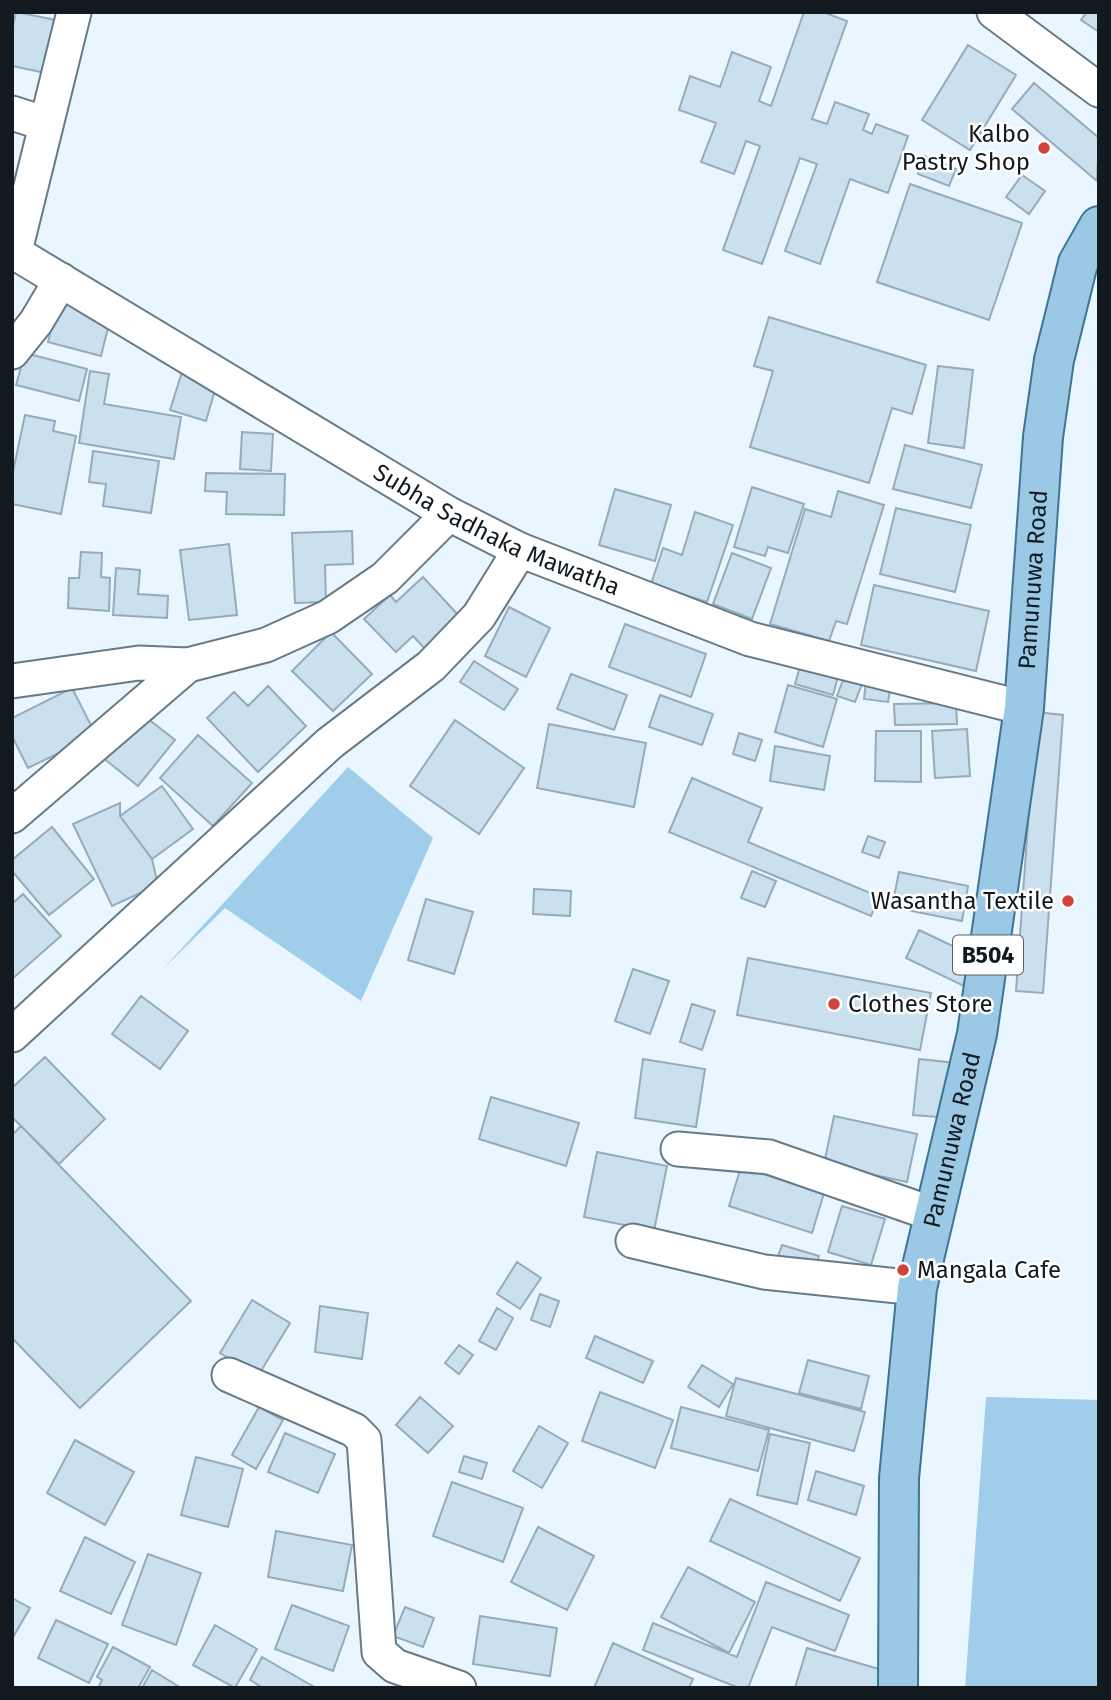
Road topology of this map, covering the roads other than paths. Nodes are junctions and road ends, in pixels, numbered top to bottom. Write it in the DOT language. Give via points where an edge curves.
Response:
graph roads {
  1 [pos="74,12"];
  2 [pos="994,12"];
  3 [pos="1099,90"];
  4 [pos="12,113"];
  5 [pos="46,124"];
  6 [pos="1099,226"];
  7 [pos="14,251"];
  8 [pos="61,280"];
  9 [pos="12,352"];
  10 [pos="449,514"];
  11 [pos="520,550"];
  12 [pos="188,665"];
  13 [pos="12,681"];
  14 [pos="1024,708"];
  15 [pos="12,816"];
  16 [pos="12,1035"];
  17 [pos="678,1149"];
  18 [pos="933,1214"];
  19 [pos="633,1241"];
  20 [pos="917,1288"];
  21 [pos="229,1375"];
  22 [pos="459,1688"];
  23 [pos="898,1688"];
  1 -- 5 [label="street"];
  2 -- 3 [label="street"];
  4 -- 5 [label="street"];
  5 -- 7 [label="street"];
  6 -- 14 [label="main road, Pamunuwa Road / B504" via="1078,263 1054,360 1042,437"];
  7 -- 8 [label="street, Subha Sadhaka Mawatha"];
  8 -- 9 [label="street"];
  8 -- 10 [label="street, Subha Sadhaka Mawatha"];
  10 -- 11 [label="street, Subha Sadhaka Mawatha"];
  10 -- 12 [label="street" via="385,578 328,617 266,645"];
  11 -- 14 [label="street, Subha Sadhaka Mawatha" via="750,639"];
  11 -- 16 [label="street" via="479,616 430,666 330,744"];
  12 -- 13 [label="street" via="139,663"];
  12 -- 15 [label="street"];
  14 -- 18 [label="main road, Pamunuwa Road / B504" via="977,1034"];
  17 -- 18 [label="street" via="769,1157"];
  18 -- 20 [label="main road, Pamunuwa Road / B504"];
  19 -- 20 [label="street" via="764,1272"];
  20 -- 23 [label="main road, Pamunuwa Road / B504" via="899,1478"];
  21 -- 22 [label="street" via="354,1430 364,1440 379,1652 395,1666"];
}
